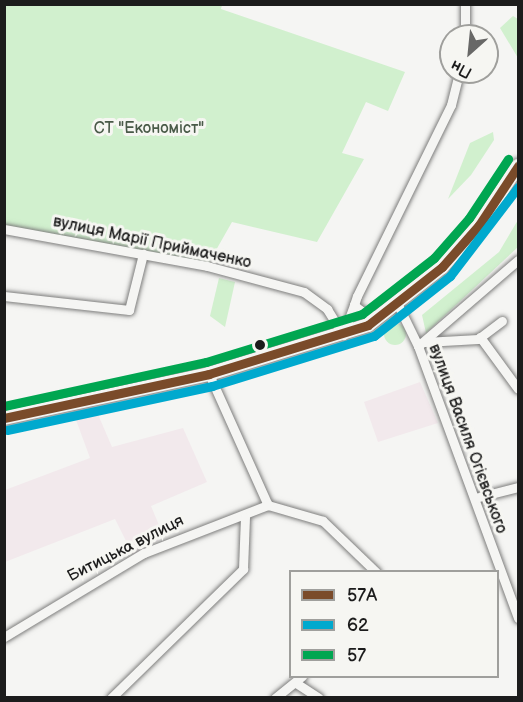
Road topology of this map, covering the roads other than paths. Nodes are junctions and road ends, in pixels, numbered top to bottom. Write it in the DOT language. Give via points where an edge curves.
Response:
graph roads {
  1 [pos="465,4"];
  2 [pos="465,24"];
  3 [pos="456,84"];
  4 [pos="519,166"];
  5 [pos="4,230"];
  6 [pos="143,254"];
  7 [pos="519,260"];
  8 [pos="4,296"];
  9 [pos="354,305"];
  10 [pos="398,305"];
  11 [pos="380,317"];
  12 [pos="502,321"];
  13 [pos="343,336"];
  14 [pos="480,337"];
  15 [pos="422,344"];
  16 [pos="210,374"];
  17 [pos="519,389"];
  18 [pos="4,418"];
  19 [pos="519,487"];
  20 [pos="475,498"];
  21 [pos="268,505"];
  22 [pos="245,517"];
  23 [pos="374,570"];
  24 [pos="496,570"];
  25 [pos="500,583"];
  26 [pos="515,604"];
  27 [pos="519,618"];
  28 [pos="4,637"];
  29 [pos="299,680"];
  30 [pos="111,698"];
  31 [pos="275,698"];
  32 [pos="319,698"];
  1 -- 2 [label="street"];
  3 -- 9 [label="street" via="451,105"];
  4 -- 10 [label="main road" via="479,225"];
  5 -- 6 [label="street, вулиця Марії Приймаченко"];
  6 -- 8 [label="street" via="129,310"];
  6 -- 13 [label="street, вулиця Марії Приймаченко" via="304,292 327,309"];
  7 -- 15 [label="street"];
  9 -- 11 [label="street"];
  9 -- 13 [label="street"];
  10 -- 11 [label="main road"];
  10 -- 15 [label="street, вулиця Василя Огієвського"];
  11 -- 13 [label="main road"];
  12 -- 14 [label="street"];
  13 -- 16 [label="main road"];
  14 -- 15 [label="street"];
  14 -- 17 [label="street"];
  15 -- 20 [label="street, вулиця Василя Огієвського"];
  16 -- 18 [label="main road"];
  16 -- 21 [label="street"];
  19 -- 20 [label="street"];
  20 -- 24 [label="street, вулиця Василя Огієвського"];
  21 -- 22 [label="street, Битицька вулиця"];
  21 -- 23 [label="street" via="322,521"];
  22 -- 28 [label="street, Битицька вулиця" via="196,529 144,553"];
  22 -- 30 [label="street" via="243,569"];
  25 -- 26 [label="street, вулиця Василя Огієвського"];
  26 -- 27 [label="street, вулиця Василя Огієвського"];
  29 -- 31 [label="street"];
  29 -- 32 [label="street"];
}
